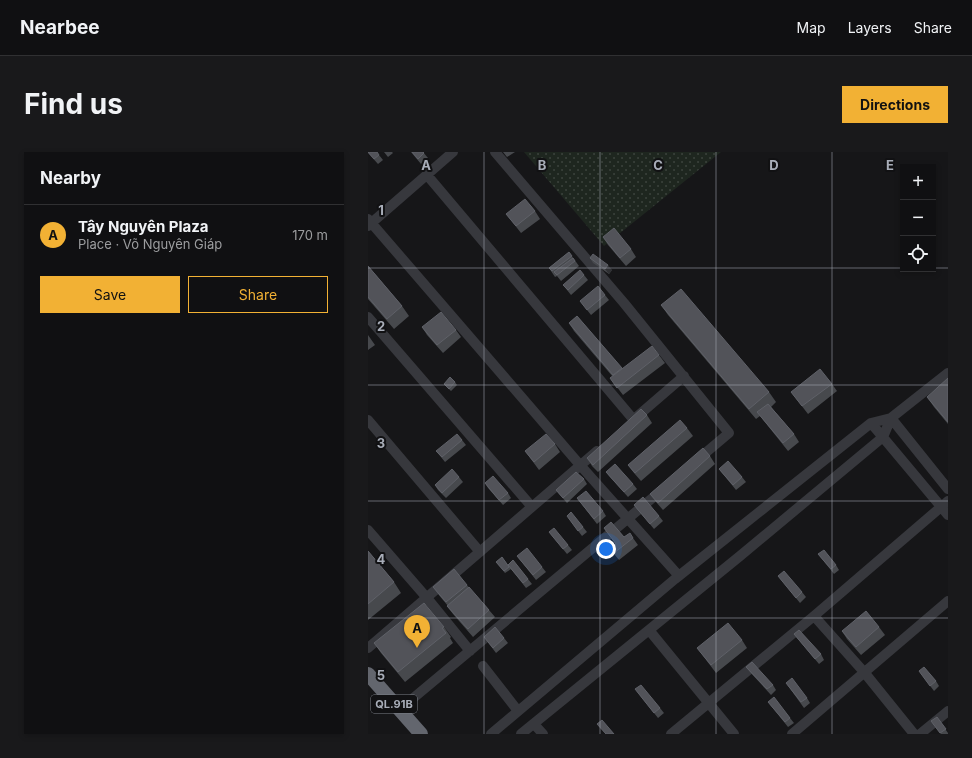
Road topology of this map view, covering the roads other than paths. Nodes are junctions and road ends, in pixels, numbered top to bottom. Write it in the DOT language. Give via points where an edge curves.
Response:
graph roads {
  1 [pos="453,152"];
  2 [pos="495,152"];
  3 [pos="427,175"];
  4 [pos="369,222"];
  5 [pos="368,317"];
  6 [pos="948,373"];
  7 [pos="684,376"];
  8 [pos="891,418"];
  9 [pos="368,420"];
  10 [pos="871,423"];
  11 [pos="883,437"];
  12 [pos="604,445"];
  13 [pos="580,465"];
  14 [pos="688,468"];
  15 [pos="670,483"];
  16 [pos="948,489"];
  17 [pos="532,507"];
  18 [pos="946,508"];
  19 [pos="628,518"];
  20 [pos="368,530"];
  21 [pos="480,552"];
  22 [pos="679,576"];
  23 [pos="427,598"];
  24 [pos="948,601"];
  25 [pos="814,616"];
  26 [pos="648,630"];
  27 [pos="368,648"];
  28 [pos="470,651"];
  29 [pos="483,666"];
  30 [pos="864,672"];
  31 [pos="368,674"];
  32 [pos="708,704"];
  33 [pos="398,710"];
  34 [pos="518,711"];
  35 [pos="948,711"];
  36 [pos="534,724"];
  37 [pos="420,734"];
  38 [pos="491,734"];
  39 [pos="521,734"];
  40 [pos="543,734"];
  41 [pos="671,734"];
  42 [pos="734,734"];
  43 [pos="792,734"];
  44 [pos="914,734"];
  45 [pos="920,734"];
  1 -- 3 [label="street"];
  2 -- 7 [label="street"];
  3 -- 4 [label="street"];
  3 -- 7 [label="street" via="630,422"];
  4 -- 13 [label="street"];
  5 -- 17 [label="street"];
  6 -- 8 [label="street"];
  7 -- 14 [label="street" via="729,433"];
  8 -- 10 [label="street"];
  8 -- 11 [label="street"];
  8 -- 16 [label="street"];
  9 -- 21 [label="street"];
  10 -- 11 [label="street"];
  10 -- 22 [label="street"];
  11 -- 18 [label="street"];
  11 -- 26 [label="street"];
  12 -- 13 [label="street"];
  13 -- 17 [label="street"];
  13 -- 19 [label="street"];
  15 -- 19 [label="street"];
  17 -- 21 [label="street"];
  18 -- 25 [label="street"];
  19 -- 22 [label="street"];
  19 -- 28 [label="street"];
  20 -- 23 [label="street"];
  21 -- 23 [label="street"];
  22 -- 34 [label="street"];
  23 -- 27 [label="street"];
  23 -- 28 [label="street"];
  24 -- 30 [label="street"];
  25 -- 30 [label="street"];
  25 -- 32 [label="street"];
  26 -- 32 [label="street"];
  26 -- 36 [label="street"];
  28 -- 33 [label="street"];
  29 -- 34 [label="street"];
  30 -- 43 [label="street"];
  30 -- 44 [label="street"];
  31 -- 33 [label="highway, QL.91B"];
  32 -- 41 [label="street"];
  32 -- 42 [label="street"];
  33 -- 37 [label="highway, QL.91B"];
  34 -- 38 [label="street"];
  35 -- 45 [label="street"];
  36 -- 39 [label="street"];
  36 -- 40 [label="street"];
}
